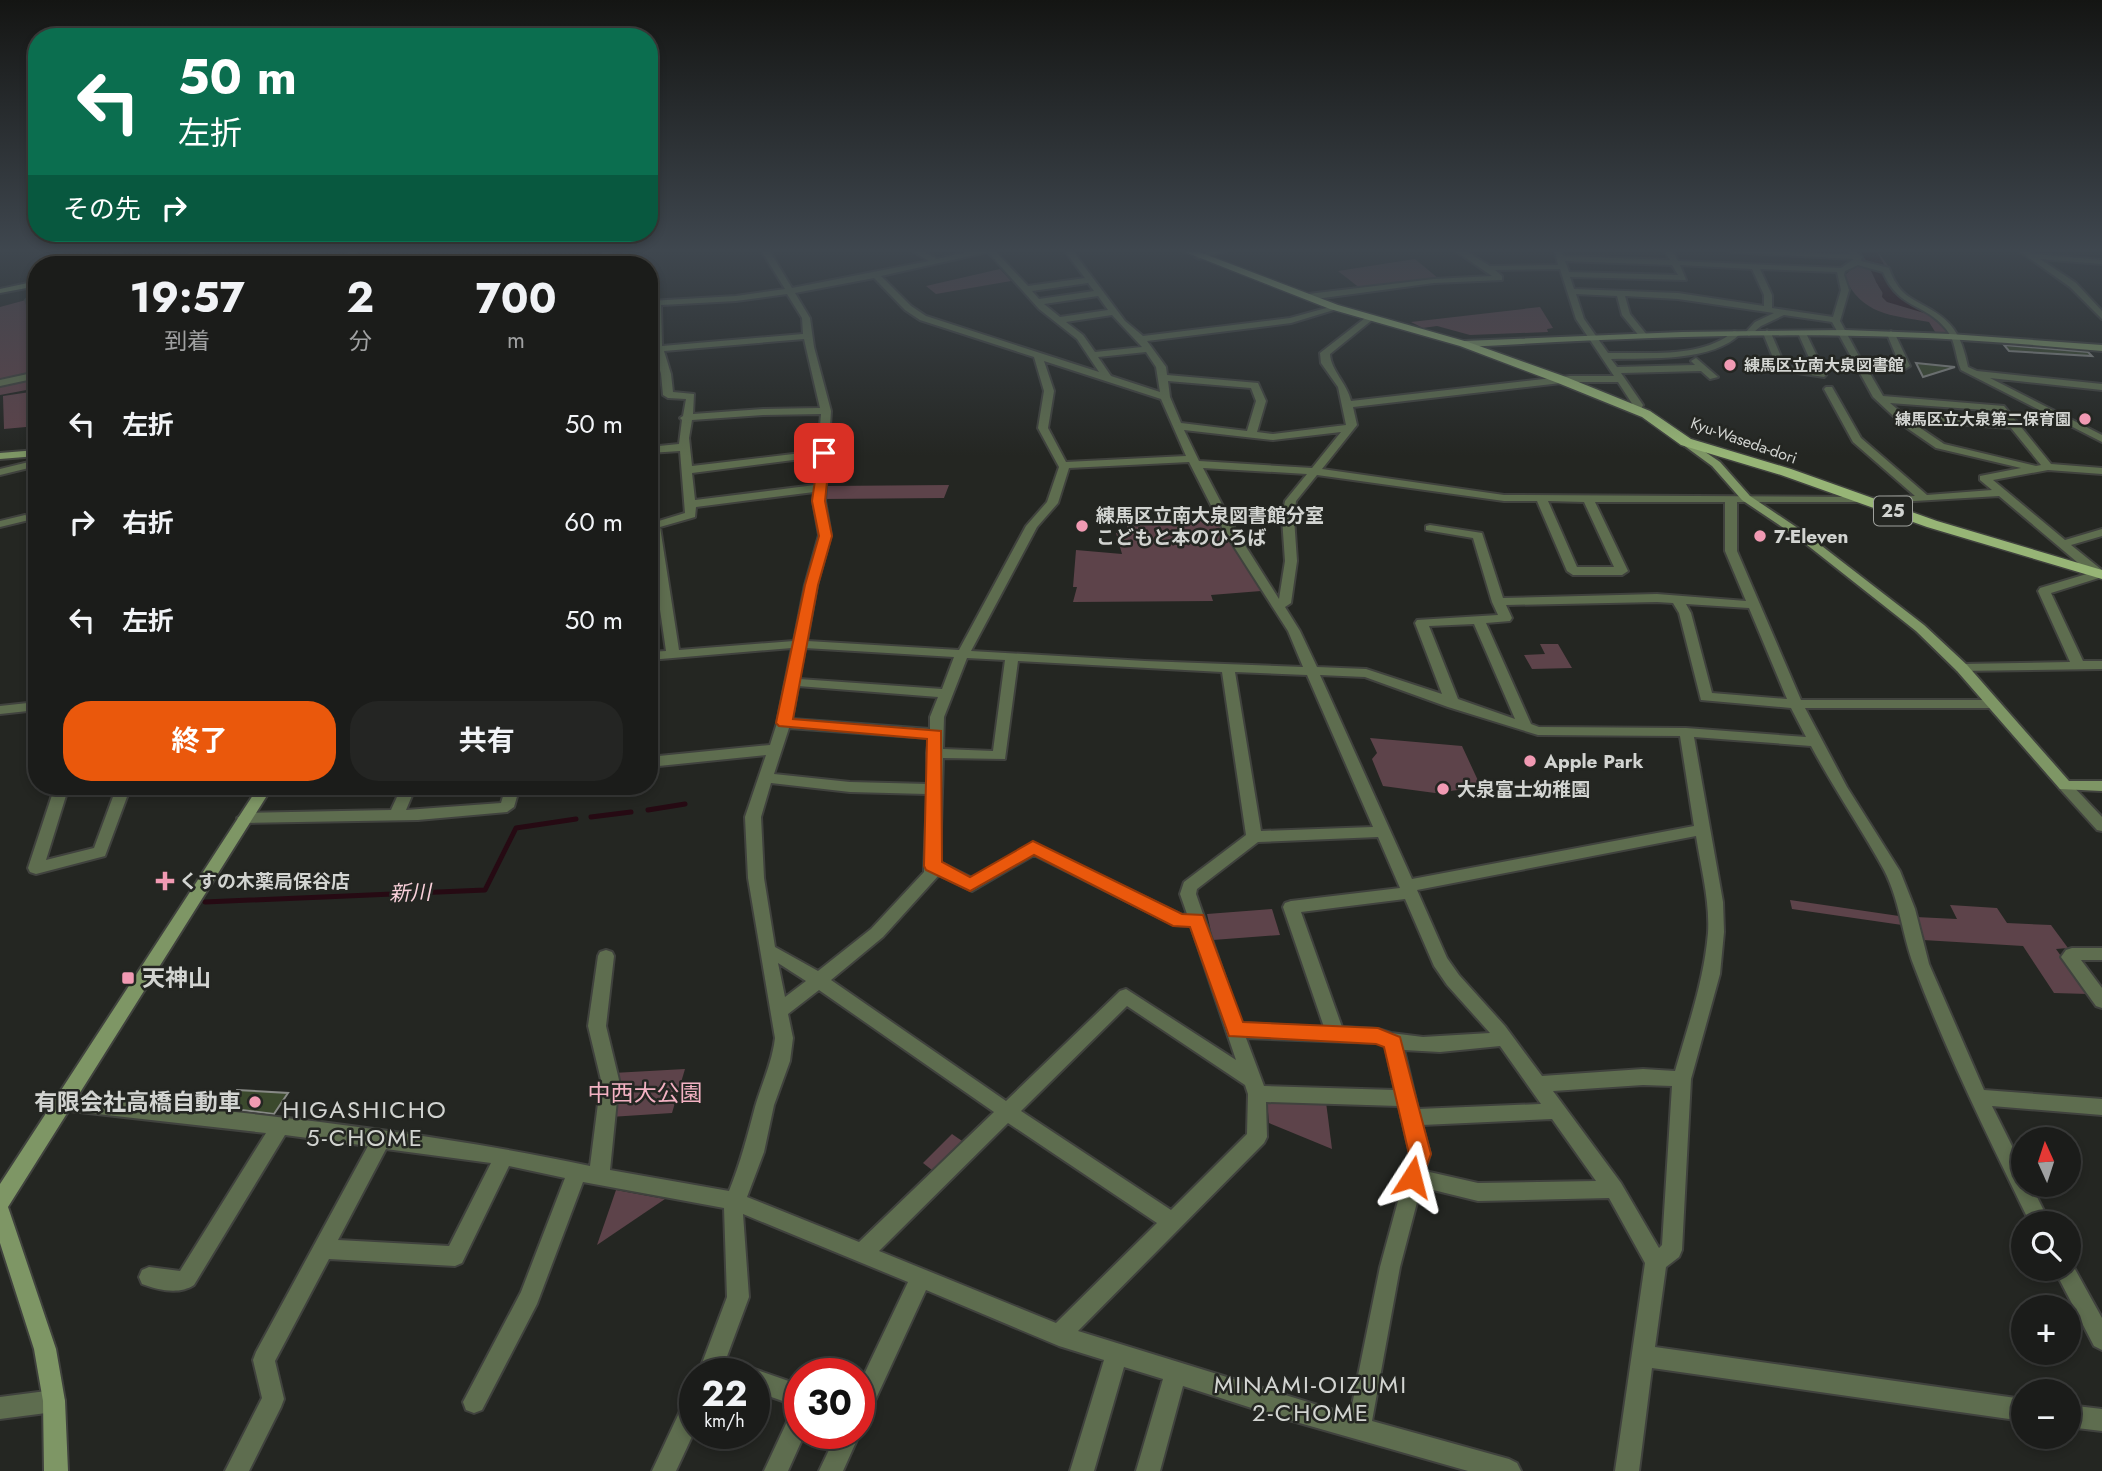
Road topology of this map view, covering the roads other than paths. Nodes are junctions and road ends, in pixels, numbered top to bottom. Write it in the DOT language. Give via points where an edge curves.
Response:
graph roads {
  1 [pos="806,319"];
  2 [pos="928,319"];
  3 [pos="1068,319"];
  4 [pos="1121,319"];
  5 [pos="1295,319"];
  6 [pos="1371,319"];
  7 [pos="1580,319"];
  8 [pos="1629,319"];
  9 [pos="1770,319"];
  10 [pos="1827,319"];
  11 [pos="1940,319"];
  12 [pos="1059,320"];
  13 [pos="1375,320"];
  14 [pos="1836,320"];
  15 [pos="1737,333"];
  16 [pos="1749,333"];
  17 [pos="1767,333"];
  18 [pos="1802,333"];
  19 [pos="1841,333"];
  20 [pos="1891,334"];
  21 [pos="1643,335"];
  22 [pos="808,336"];
  23 [pos="1590,337"];
  24 [pos="1958,338"];
  25 [pos="1141,339"];
  26 [pos="1464,344"];
  27 [pos="2102,348"];
  28 [pos="658,349"];
  29 [pos="1148,349"];
  30 [pos="1687,353"];
  31 [pos="1038,355"];
  32 [pos="1094,355"];
  33 [pos="1603,356"];
  34 [pos="1858,362"];
  35 [pos="1703,368"];
  36 [pos="1616,374"];
  37 [pos="1975,374"];
  38 [pos="28,377"];
  39 [pos="1107,377"];
  40 [pos="1713,377"];
  41 [pos="1163,379"];
  42 [pos="1562,380"];
  43 [pos="0,383"];
  44 [pos="2102,387"];
  45 [pos="1829,389"];
  46 [pos="1165,397"];
  47 [pos="1880,399"];
  48 [pos="1350,404"];
  49 [pos="827,411"];
  50 [pos="1637,411"];
  51 [pos="1900,417"];
  52 [pos="685,418"];
  53 [pos="2015,425"];
  54 [pos="1178,426"];
  55 [pos="1350,428"];
  56 [pos="1251,434"];
  57 [pos="2099,438"];
  58 [pos="1686,442"];
  59 [pos="685,447"];
  60 [pos="658,449"];
  61 [pos="824,453"];
  62 [pos="28,454"];
  63 [pos="0,456"];
  64 [pos="1194,462"];
  65 [pos="28,465"];
  66 [pos="1064,465"];
  67 [pos="2048,467"];
  68 [pos="2032,468"];
  69 [pos="687,470"];
  70 [pos="2102,471"];
  71 [pos="0,472"];
  72 [pos="1313,472"];
  73 [pos="820,488"];
  74 [pos="2001,493"];
  75 [pos="1738,498"];
  76 [pos="1924,498"];
  77 [pos="1541,499"];
  78 [pos="1588,499"];
  79 [pos="1863,501"];
  80 [pos="690,504"];
  81 [pos="25,518"];
  82 [pos="658,522"];
  83 [pos="0,524"];
  84 [pos="1430,528"];
  85 [pos="2102,533"];
  86 [pos="2063,544"];
  87 [pos="658,567"];
  88 [pos="2100,575"];
  89 [pos="658,586"];
  90 [pos="663,586"];
  91 [pos="1677,599"];
  92 [pos="1497,602"];
  93 [pos="1754,605"];
  94 [pos="1278,606"];
  95 [pos="1478,619"];
  96 [pos="799,644"];
  97 [pos="963,653"];
  98 [pos="673,654"];
  99 [pos="658,655"];
  100 [pos="1012,657"];
  101 [pos="2077,663"];
  102 [pos="1962,667"];
  103 [pos="2100,667"];
  104 [pos="1228,668"];
  105 [pos="1312,670"];
  106 [pos="792,682"];
  107 [pos="946,693"];
  108 [pos="1453,704"];
  109 [pos="1796,704"];
  110 [pos="1994,704"];
  111 [pos="28,707"];
  112 [pos="0,710"];
  113 [pos="784,723"];
  114 [pos="1526,728"];
  115 [pos="1686,732"];
  116 [pos="936,734"];
  117 [pos="1815,742"];
  118 [pos="777,749"];
  119 [pos="934,753"];
  120 [pos="658,761"];
  121 [pos="767,778"];
  122 [pos="2065,786"];
  123 [pos="2102,786"];
  124 [pos="934,789"];
  125 [pos="59,795"];
  126 [pos="121,795"];
  127 [pos="261,795"];
  128 [pos="405,795"];
  129 [pos="510,795"];
  130 [pos="397,815"];
  131 [pos="245,818"];
  132 [pos="2102,826"];
  133 [pos="1701,830"];
  134 [pos="1382,832"];
  135 [pos="1254,837"];
  136 [pos="933,866"];
  137 [pos="1408,890"];
  138 [pos="1197,919"];
  139 [pos="2102,954"];
  140 [pos="768,955"];
  141 [pos="606,956"];
  142 [pos="820,981"];
  143 [pos="2102,1001"];
  144 [pos="779,1012"];
  145 [pos="1236,1030"];
  146 [pos="1335,1033"];
  147 [pos="1503,1038"];
  148 [pos="1393,1042"];
  149 [pos="1682,1079"];
  150 [pos="1538,1084"];
  151 [pos="1253,1086"];
  152 [pos="1978,1097"];
  153 [pos="62,1102"];
  154 [pos="1409,1107"];
  155 [pos="2102,1107"];
  156 [pos="1557,1111"];
  157 [pos="1009,1113"];
  158 [pos="280,1127"];
  159 [pos="381,1140"];
  160 [pos="504,1156"];
  161 [pos="577,1173"];
  162 [pos="599,1177"];
  163 [pos="1412,1177"];
  164 [pos="1614,1189"];
  165 [pos="735,1200"];
  166 [pos="0,1201"];
  167 [pos="2034,1211"];
  168 [pos="0,1212"];
  169 [pos="1173,1222"];
  170 [pos="326,1249"];
  171 [pos="863,1252"];
  172 [pos="1656,1262"];
  173 [pos="149,1277"];
  174 [pos="921,1277"];
  175 [pos="2071,1281"];
  176 [pos="1059,1335"];
  177 [pos="2102,1339"];
  178 [pos="1117,1354"];
  179 [pos="1644,1356"];
  180 [pos="715,1358"];
  181 [pos="1176,1371"];
  182 [pos="875,1376"];
  183 [pos="54,1401"];
  184 [pos="474,1402"];
  185 [pos="0,1408"];
  186 [pos="2011,1408"];
  187 [pos="2081,1418"];
  188 [pos="2102,1420"];
  189 [pos="1359,1429"];
  190 [pos="679,1439"];
  191 [pos="786,1449"];
  192 [pos="841,1449"];
  193 [pos="56,1471"];
  194 [pos="237,1471"];
  195 [pos="664,1471"];
  196 [pos="776,1471"];
  197 [pos="831,1471"];
  198 [pos="1082,1471"];
  199 [pos="1148,1471"];
  200 [pos="1509,1471"];
  201 [pos="1627,1471"];
  1 -- 22 [label="street"];
  2 -- 31 [label="street"];
  3 -- 12 [label="street"];
  4 -- 25 [label="street"];
  5 -- 25 [label="street"];
  6 -- 13 [label="main road, Kyu-Waseda-dori / 25"];
  7 -- 23 [label="street"];
  8 -- 21 [label="street"];
  9 -- 16 [label="street"];
  10 -- 14 [label="street"];
  11 -- 24 [label="street" via="1952,326"];
  12 -- 32 [label="street"];
  13 -- 26 [label="main road, Kyu-Waseda-dori / 25"];
  13 -- 48 [label="street" via="1325,353 1326,363"];
  14 -- 19 [label="street"];
  15 -- 16 [label="street"];
  15 -- 21 [label="street"];
  15 -- 30 [label="street"];
  16 -- 17 [label="street"];
  17 -- 18 [label="street"];
  17 -- 18 [label="street" via="1780,369 1821,375"];
  18 -- 19 [label="street"];
  19 -- 20 [label="street"];
  19 -- 34 [label="street"];
  20 -- 24 [label="street"];
  20 -- 34 [label="street" via="1905,366"];
  21 -- 23 [label="street"];
  22 -- 28 [label="street"];
  22 -- 49 [label="street"];
  23 -- 26 [label="street"];
  23 -- 33 [label="street"];
  24 -- 27 [label="street"];
  24 -- 37 [label="street" via="1964,368"];
  25 -- 29 [label="street"];
  26 -- 42 [label="main road, Kyu-Waseda-dori / 25"];
  28 -- 52 [label="street" via="668,396 691,396"];
  29 -- 32 [label="street"];
  29 -- 41 [label="street" via="1161,367"];
  30 -- 33 [label="street"];
  30 -- 35 [label="street"];
  31 -- 39 [label="street"];
  31 -- 66 [label="street" via="1049,391 1043,428"];
  32 -- 39 [label="street"];
  33 -- 36 [label="street"];
  34 -- 47 [label="street"];
  35 -- 36 [label="street"];
  35 -- 40 [label="street"];
  36 -- 42 [label="street"];
  36 -- 50 [label="street" via="1638,405"];
  37 -- 44 [label="street"];
  37 -- 57 [label="street"];
  38 -- 43 [label="street"];
  39 -- 46 [label="street"];
  41 -- 46 [label="street"];
  41 -- 56 [label="street" via="1255,384 1261,401"];
  42 -- 48 [label="street"];
  42 -- 50 [label="main road, Kyu-Waseda-dori / 25"];
  45 -- 76 [label="street" via="1858,441"];
  46 -- 54 [label="street"];
  47 -- 51 [label="street"];
  47 -- 53 [label="street" via="1999,407"];
  48 -- 55 [label="street"];
  49 -- 52 [label="street"];
  49 -- 61 [label="street"];
  50 -- 58 [label="main road, Kyu-Waseda-dori / 25"];
  51 -- 53 [label="street"];
  51 -- 68 [label="street" via="1940,446"];
  52 -- 59 [label="street"];
  53 -- 67 [label="street"];
  54 -- 56 [label="street"];
  54 -- 64 [label="street"];
  55 -- 56 [label="street"];
  55 -- 72 [label="street"];
  58 -- 75 [label="street" via="1716,464"];
  58 -- 79 [label="main road, Kyu-Waseda-dori / 25"];
  59 -- 60 [label="street"];
  59 -- 69 [label="street"];
  61 -- 69 [label="street"];
  61 -- 73 [label="street"];
  62 -- 63 [label="street"];
  64 -- 66 [label="street"];
  64 -- 72 [label="street"];
  64 -- 94 [label="street" via="1230,531"];
  65 -- 71 [label="street"];
  66 -- 97 [label="street" via="1052,503 1032,526"];
  67 -- 68 [label="street"];
  67 -- 70 [label="street"];
  68 -- 74 [label="street" via="1984,478"];
  69 -- 80 [label="street"];
  72 -- 77 [label="street" via="1434,490"];
  72 -- 94 [label="street" via="1290,501 1289,582 1285,603"];
  73 -- 80 [label="street"];
  73 -- 96 [label="street" via="825,536"];
  74 -- 76 [label="street"];
  74 -- 86 [label="street"];
  75 -- 78 [label="street"];
  75 -- 79 [label="street"];
  75 -- 93 [label="street" via="1731,551"];
  75 -- 102 [label="street" via="1903,614"];
  76 -- 79 [label="street"];
  77 -- 78 [label="street"];
  77 -- 78 [label="street" via="1573,571 1622,571"];
  79 -- 88 [label="main road, Kyu-Waseda-dori / 25"];
  80 -- 82 [label="street" via="690,517"];
  81 -- 83 [label="street"];
  84 -- 92 [label="street" via="1478,535"];
  85 -- 86 [label="street"];
  86 -- 88 [label="street"];
  87 -- 90 [label="street"];
  88 -- 101 [label="street" via="2044,590"];
  89 -- 90 [label="street"];
  90 -- 98 [label="street"];
  91 -- 92 [label="street"];
  91 -- 93 [label="street"];
  91 -- 109 [label="street" via="1685,612 1706,697"];
  92 -- 95 [label="street" via="1506,618"];
  93 -- 109 [label="street"];
  94 -- 105 [label="street"];
  95 -- 108 [label="street" via="1421,623"];
  95 -- 114 [label="street"];
  96 -- 97 [label="street"];
  96 -- 98 [label="street"];
  96 -- 106 [label="street"];
  97 -- 100 [label="street"];
  97 -- 107 [label="street"];
  98 -- 99 [label="street"];
  100 -- 104 [label="street"];
  100 -- 119 [label="street" via="1000,756"];
  101 -- 102 [label="street"];
  101 -- 103 [label="street"];
  102 -- 110 [label="street"];
  104 -- 105 [label="street"];
  104 -- 135 [label="street"];
  105 -- 108 [label="street" via="1366,673"];
  105 -- 134 [label="street"];
  106 -- 107 [label="street"];
  106 -- 113 [label="street"];
  107 -- 116 [label="street"];
  108 -- 114 [label="street"];
  109 -- 110 [label="street"];
  109 -- 117 [label="street"];
  110 -- 122 [label="street"];
  111 -- 112 [label="street"];
  113 -- 116 [label="street"];
  113 -- 118 [label="street"];
  114 -- 115 [label="street"];
  115 -- 117 [label="street"];
  115 -- 133 [label="street"];
  116 -- 119 [label="street"];
  117 -- 152 [label="street" via="1892,871 1921,964"];
  118 -- 120 [label="street"];
  118 -- 121 [label="street"];
  119 -- 124 [label="street"];
  121 -- 124 [label="street" via="850,787"];
  121 -- 140 [label="street" via="753,817 753,853"];
  122 -- 123 [label="street"];
  122 -- 132 [label="street"];
  124 -- 136 [label="street"];
  125 -- 126 [label="street" via="36,868 100,852"];
  127 -- 131 [label="street"];
  128 -- 130 [label="street"];
  129 -- 130 [label="street" via="507,807"];
  130 -- 131 [label="street"];
  131 -- 153 [label="street"];
  133 -- 137 [label="street"];
  133 -- 149 [label="street" via="1716,932 1711,974"];
  134 -- 135 [label="street"];
  134 -- 137 [label="street"];
  135 -- 138 [label="street" via="1190,886 1188,894"];
  136 -- 138 [label="street" via="970,885 1033,848 1180,921"];
  136 -- 142 [label="street" via="932,874 877,933"];
  137 -- 146 [label="street" via="1291,907"];
  137 -- 147 [label="street" via="1452,980"];
  138 -- 145 [label="street"];
  139 -- 143 [label="street" via="2069,957"];
  140 -- 142 [label="street" via="782,957"];
  140 -- 144 [label="street"];
  141 -- 162 [label="street" via="597,1026 610,1080"];
  142 -- 144 [label="street"];
  142 -- 157 [label="street"];
  144 -- 165 [label="street" via="784,1038 781,1061"];
  145 -- 146 [label="street"];
  145 -- 151 [label="street"];
  146 -- 148 [label="street" via="1378,1036"];
  147 -- 148 [label="street" via="1471,1043"];
  147 -- 150 [label="street"];
  148 -- 154 [label="street"];
  149 -- 150 [label="street"];
  149 -- 172 [label="street" via="1672,1250"];
  150 -- 156 [label="street"];
  151 -- 154 [label="street"];
  151 -- 157 [label="street" via="1128,996"];
  151 -- 169 [label="street" via="1257,1137"];
  152 -- 155 [label="street"];
  152 -- 167 [label="street"];
  153 -- 158 [label="street"];
  153 -- 166 [label="street"];
  154 -- 156 [label="street"];
  154 -- 163 [label="street" via="1420,1154"];
  156 -- 164 [label="street"];
  157 -- 169 [label="street"];
  157 -- 171 [label="street"];
  158 -- 159 [label="street"];
  158 -- 173 [label="street" via="187,1278 181,1282"];
  159 -- 160 [label="street"];
  159 -- 170 [label="street"];
  160 -- 161 [label="street"];
  160 -- 170 [label="street" via="456,1256"];
  161 -- 162 [label="street"];
  161 -- 184 [label="street" via="530,1297"];
  162 -- 165 [label="street"];
  163 -- 164 [label="street" via="1478,1192"];
  163 -- 189 [label="street"];
  164 -- 172 [label="street"];
  165 -- 171 [label="street"];
  165 -- 180 [label="street" via="738,1297"];
  168 -- 183 [label="street" via="45,1349"];
  169 -- 176 [label="street"];
  170 -- 194 [label="street" via="264,1360 273,1399"];
  171 -- 174 [label="street"];
  172 -- 179 [label="street"];
  174 -- 176 [label="street"];
  174 -- 182 [label="street"];
  175 -- 177 [label="street"];
  176 -- 178 [label="street"];
  178 -- 181 [label="street"];
  178 -- 198 [label="street"];
  179 -- 186 [label="street"];
  179 -- 201 [label="street"];
  181 -- 189 [label="street"];
  181 -- 199 [label="street"];
  183 -- 185 [label="street"];
  183 -- 193 [label="street"];
  187 -- 188 [label="street"];
  189 -- 200 [label="street"];
  190 -- 195 [label="street"];
  191 -- 196 [label="street"];
  192 -- 197 [label="street"];
}
